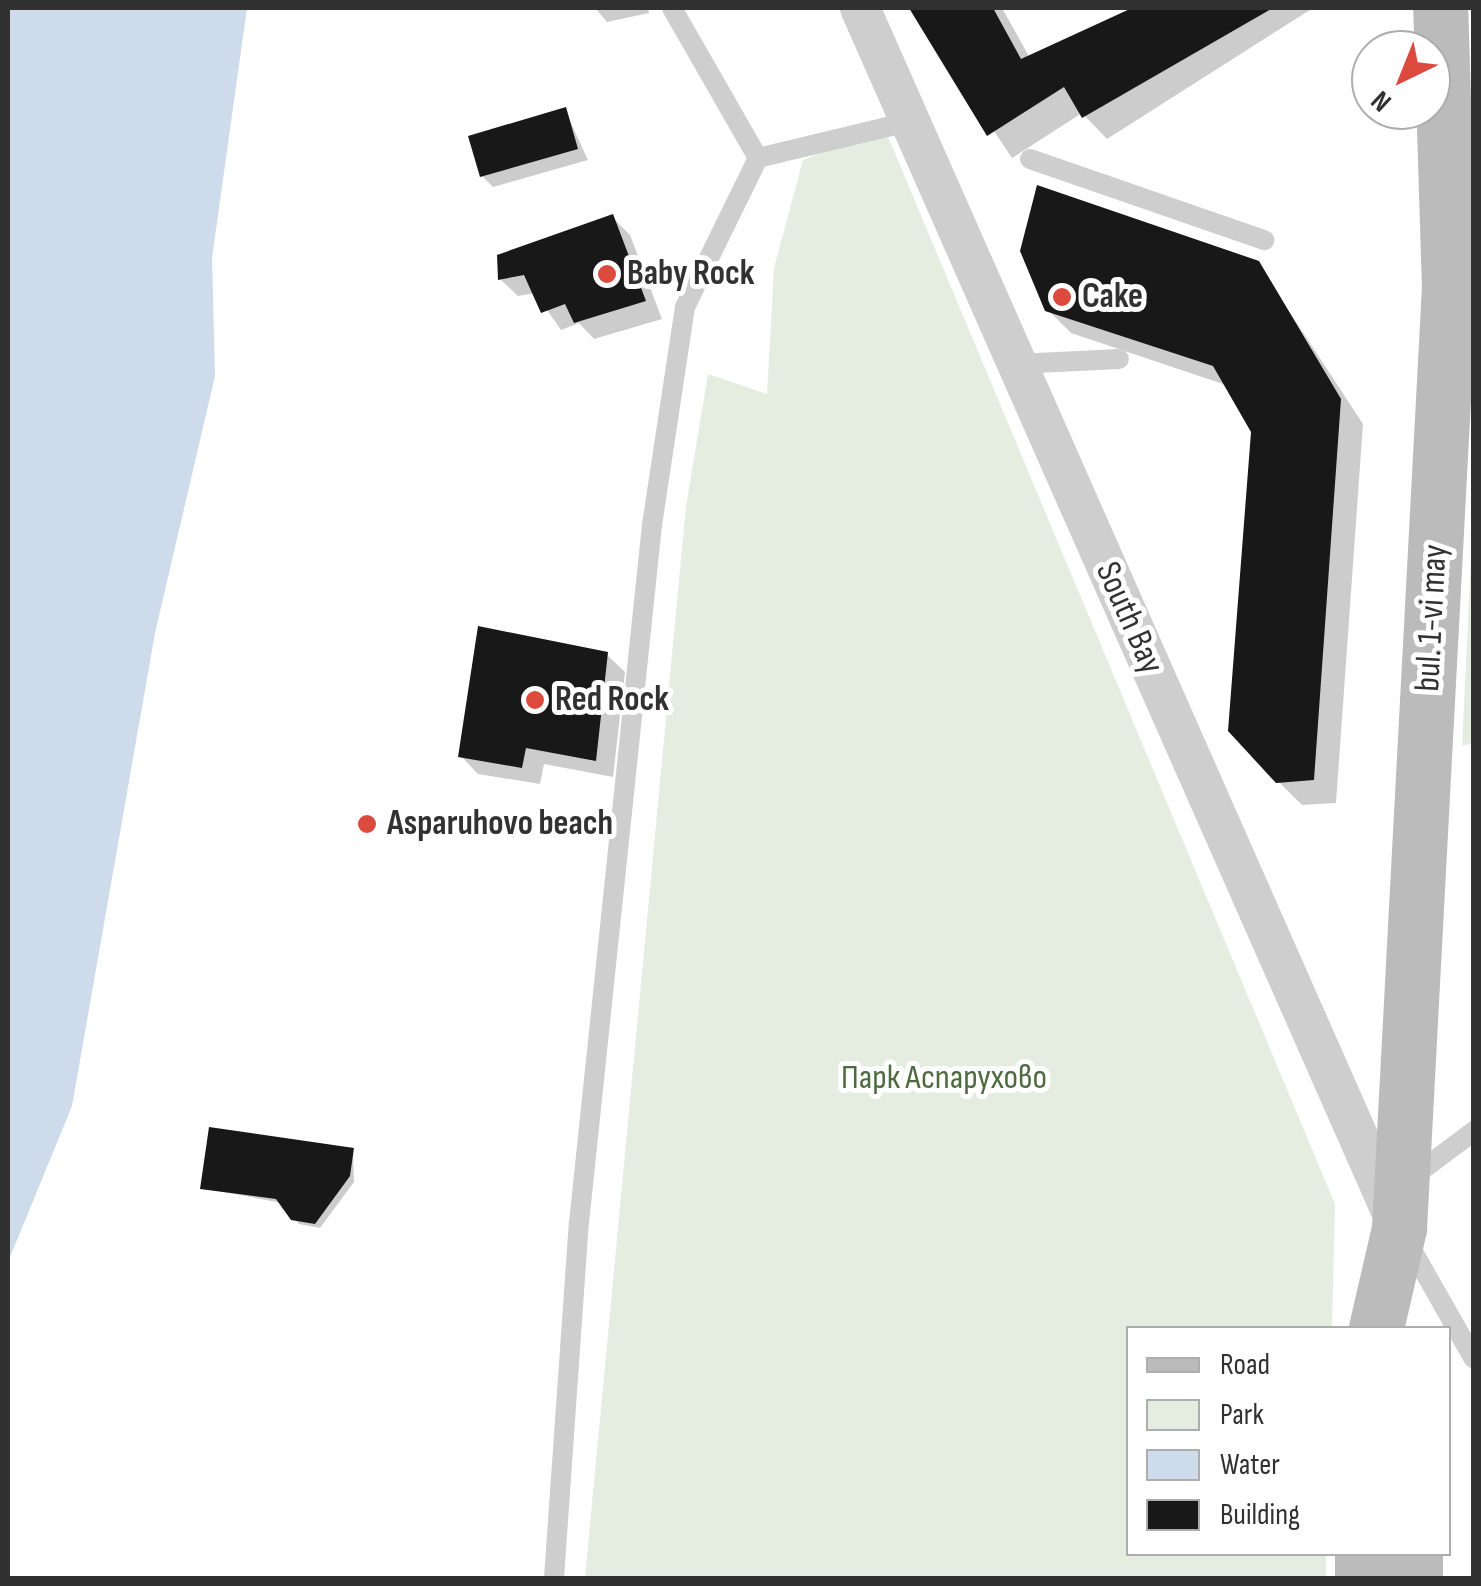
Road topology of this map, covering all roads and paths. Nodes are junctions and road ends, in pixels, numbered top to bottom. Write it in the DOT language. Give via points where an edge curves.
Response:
graph roads {
  1 [pos="672,8"];
  2 [pos="860,8"];
  3 [pos="1440,8"];
  4 [pos="908,122"];
  5 [pos="758,158"];
  6 [pos="1030,159"];
  7 [pos="1264,240"];
  8 [pos="1119,359"];
  9 [pos="1016,364"];
  10 [pos="1474,1131"];
  11 [pos="1400,1207"];
  12 [pos="1376,1326"];
  13 [pos="1412,1326"];
  14 [pos="1474,1359"];
  15 [pos="554,1578"];
  1 -- 5 [label="lane"];
  2 -- 4 [label="street, South Bay"];
  3 -- 11 [label="main road, bul. 1-vi may" via="1449,288"];
  4 -- 5 [label="lane"];
  4 -- 9 [label="street, South Bay"];
  5 -- 15 [label="lane" via="685,307 655,505 579,1223"];
  6 -- 7 [label="lane"];
  8 -- 9 [label="lane"];
  9 -- 11 [label="street, South Bay"];
  10 -- 11 [label="lane"];
  11 -- 12 [label="main road, bul. 1-vi may"];
  11 -- 13 [label="main road, bul. 1-vi may"];
  11 -- 14 [label="lane"];
}
